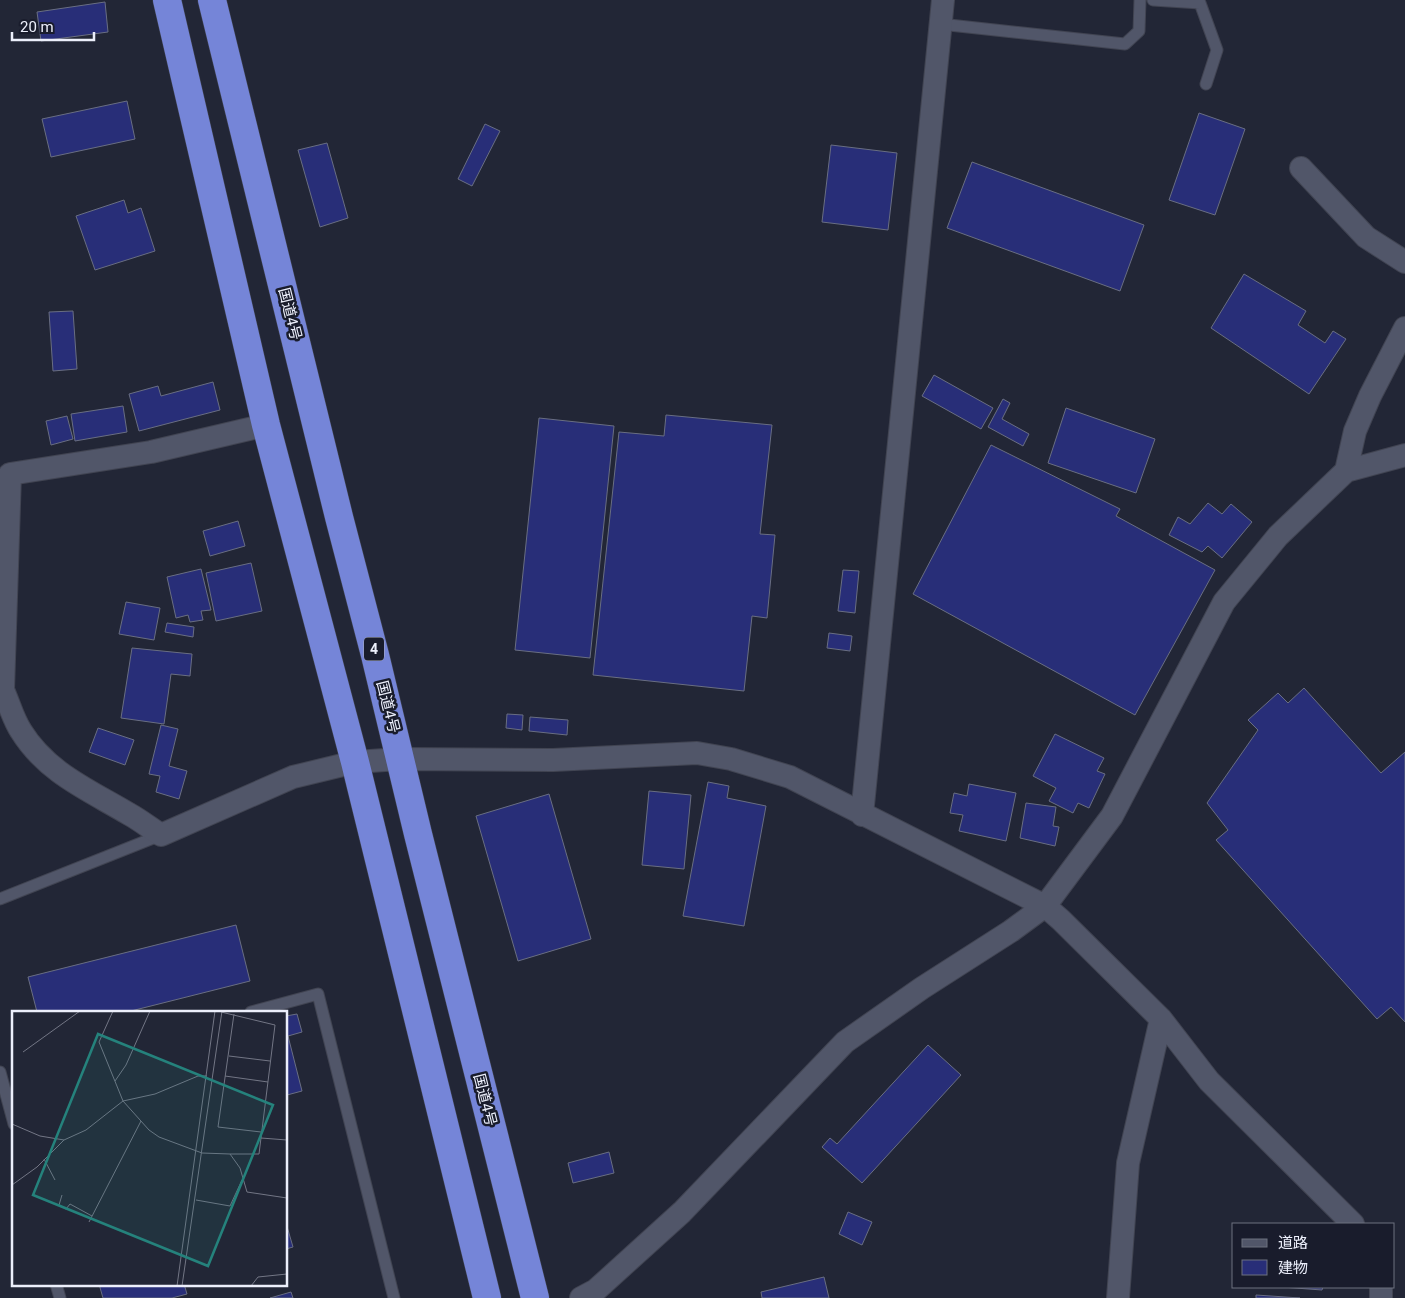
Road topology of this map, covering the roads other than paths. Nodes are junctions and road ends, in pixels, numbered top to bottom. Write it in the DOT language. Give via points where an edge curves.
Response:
graph roads {
  1 [pos="167,0"];
  2 [pos="212,0"];
  3 [pos="942,0"];
  4 [pos="1140,0"];
  5 [pos="1153,0"];
  6 [pos="940,24"];
  7 [pos="1206,84"];
  8 [pos="1301,168"];
  9 [pos="1405,262"];
  10 [pos="1405,328"];
  11 [pos="266,425"];
  12 [pos="1405,454"];
  13 [pos="1346,471"];
  14 [pos="1,688"];
  15 [pos="400,759"];
  16 [pos="354,762"];
  17 [pos="862,815"];
  18 [pos="161,835"];
  19 [pos="0,899"];
  20 [pos="1045,906"];
  21 [pos="255,1011"];
  22 [pos="1161,1019"];
  23 [pos="1,1076"];
  24 [pos="12,1117"];
  25 [pos="1352,1223"];
  26 [pos="394,1298"];
  27 [pos="487,1298"];
  28 [pos="535,1298"];
  29 [pos="581,1298"];
  30 [pos="1118,1298"];
  1 -- 11 [label="highway"];
  2 -- 15 [label="highway, 国道4号 / 4"];
  3 -- 6 [label="street"];
  4 -- 6 [label="lane" via="1139,31 1124,44"];
  5 -- 7 [label="lane" via="1200,3 1217,50"];
  6 -- 17 [label="street"];
  8 -- 9 [label="street" via="1366,237"];
  10 -- 13 [label="street" via="1355,431"];
  11 -- 14 [label="street" via="151,452 10,474"];
  11 -- 16 [label="highway"];
  12 -- 13 [label="street"];
  13 -- 20 [label="street" via="1278,536 1224,602 1112,816"];
  14 -- 18 [label="street" via="21,730 52,768"];
  15 -- 16 [label="street"];
  15 -- 17 [label="street" via="553,760 697,753 731,759 790,777"];
  15 -- 28 [label="highway, 国道4号 / 4"];
  16 -- 18 [label="street" via="293,776"];
  16 -- 27 [label="highway"];
  17 -- 20 [label="street"];
  18 -- 19 [label="lane"];
  20 -- 22 [label="street"];
  20 -- 29 [label="street" via="845,1042 682,1212 596,1290"];
  21 -- 26 [label="lane" via="318,994"];
  22 -- 25 [label="street" via="1209,1081"];
  22 -- 30 [label="street" via="1128,1163"];
  23 -- 24 [label="lane"];
}
